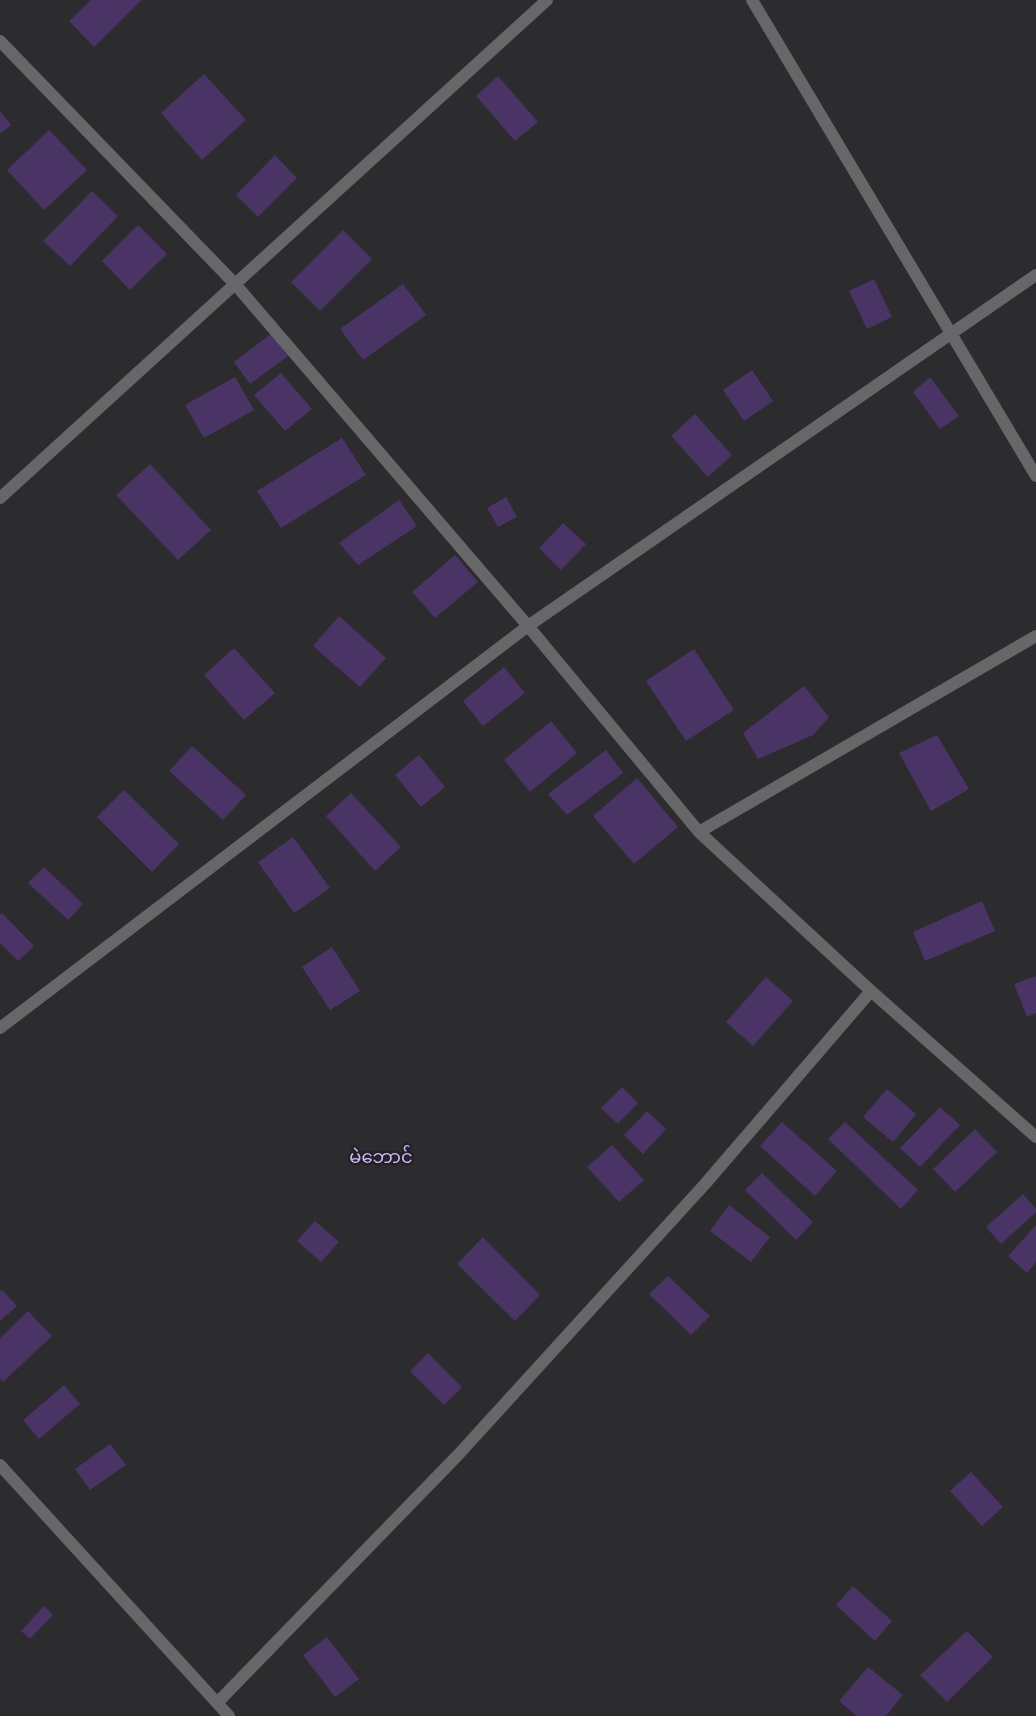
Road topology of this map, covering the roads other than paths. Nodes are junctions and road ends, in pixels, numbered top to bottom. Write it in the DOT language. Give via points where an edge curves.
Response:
graph roads {
  1 [pos="547,0"];
  2 [pos="752,0"];
  3 [pos="0,41"];
  4 [pos="1036,275"];
  5 [pos="235,284"];
  6 [pos="951,334"];
  7 [pos="1036,476"];
  8 [pos="0,498"];
  9 [pos="528,626"];
  10 [pos="1036,636"];
  11 [pos="699,832"];
  12 [pos="871,991"];
  13 [pos="0,1028"];
  14 [pos="1036,1137"];
  15 [pos="0,1465"];
  16 [pos="217,1703"];
  17 [pos="229,1716"];
  1 -- 5 [label="street"];
  2 -- 6 [label="street"];
  3 -- 5 [label="street"];
  4 -- 6 [label="street"];
  5 -- 8 [label="street"];
  5 -- 9 [label="street"];
  6 -- 7 [label="street"];
  6 -- 9 [label="street"];
  9 -- 11 [label="street"];
  9 -- 13 [label="street"];
  10 -- 11 [label="street"];
  11 -- 12 [label="street"];
  12 -- 14 [label="street"];
  12 -- 16 [label="street" via="705,1184 471,1440"];
  15 -- 16 [label="street"];
  16 -- 17 [label="street"];
}
